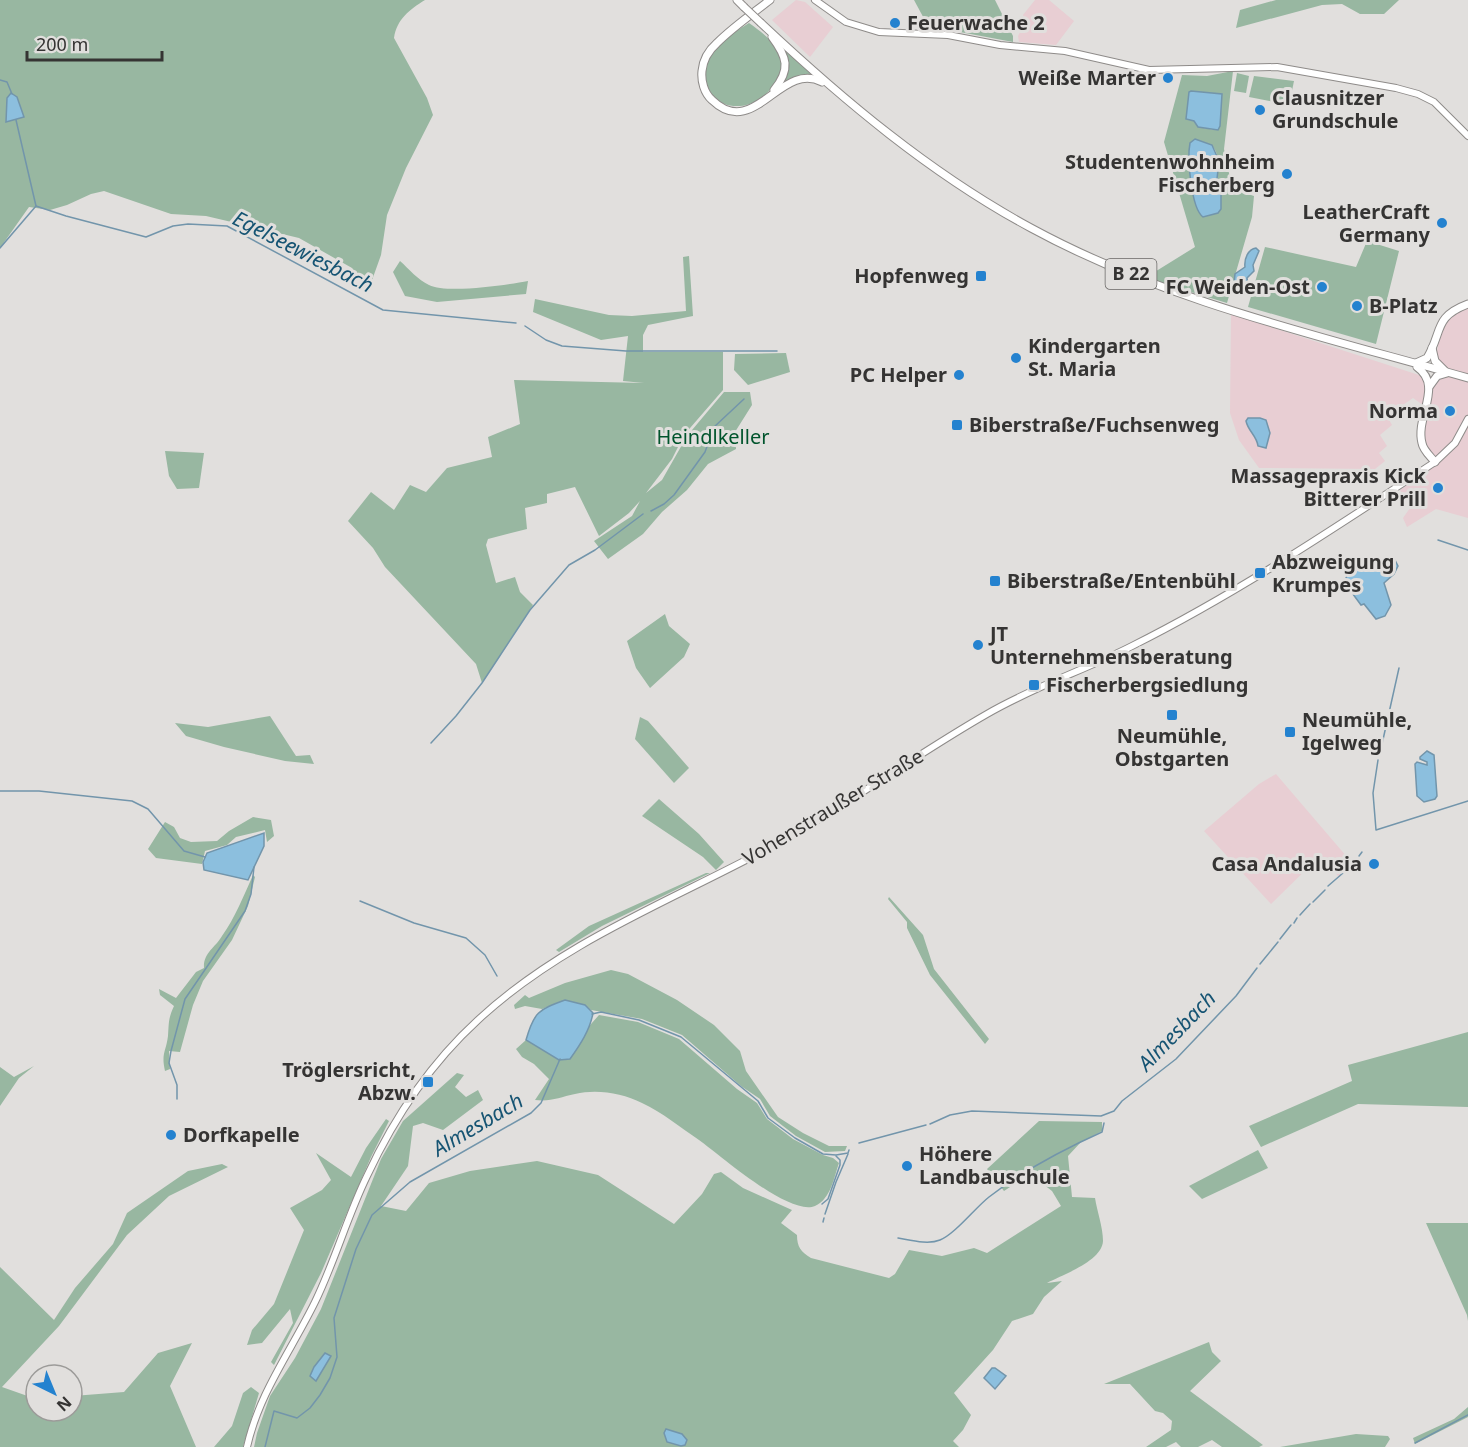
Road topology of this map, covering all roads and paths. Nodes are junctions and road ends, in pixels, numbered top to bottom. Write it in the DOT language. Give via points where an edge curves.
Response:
graph roads {
  1 [pos="771,0"];
  2 [pos="817,0"];
  3 [pos="740,3"];
  4 [pos="764,25"];
  5 [pos="842,95"];
  6 [pos="769,97"];
  7 [pos="1468,136"];
  8 [pos="1468,304"];
  9 [pos="1432,348"];
  10 [pos="1413,364"];
  11 [pos="1447,373"];
  12 [pos="1466,378"];
  13 [pos="1430,387"];
  14 [pos="1468,419"];
  15 [pos="1434,462"];
  16 [pos="247,1447"];
  1 -- 6 [label="main road, B 22" via="715,45 702,66 701,77 709,97 723,108 743,111"];
  2 -- 7 [label="main road" via="846,22 879,32 948,35 1065,51 1149,70 1277,67 1395,88 1434,102"];
  3 -- 4 [label="main road, B 22, bridge"];
  4 -- 5 [label="main road, B 22"];
  4 -- 6 [label="main road, B 22" via="782,51 785,63 784,75"];
  5 -- 6 [label="main road, B 22" via="815,78 806,78 789,82"];
  5 -- 10 [label="main road, B 22" via="916,155 978,197 1079,252 1160,286"];
  8 -- 9 [label="main road" via="1445,318"];
  9 -- 10 [label="main road" via="1424,360"];
  9 -- 11 [label="main road" via="1435,362"];
  10 -- 11 [label="main road, B 22"];
  10 -- 13 [label="main road" via="1427,377"];
  11 -- 12 [label="main road, B 22"];
  11 -- 13 [label="main road" via="1437,376"];
  13 -- 15 [label="main road" via="1421,435 1424,449"];
  14 -- 15 [label="main road, Vohenstraußer Straße" via="1455,442"];
  15 -- 16 [label="main road, Vohenstraußer Straße" via="1257,578 1129,648 1002,705 792,835 603,933 527,979 439,1060 408,1102 365,1179 313,1306 264,1394"];
}
